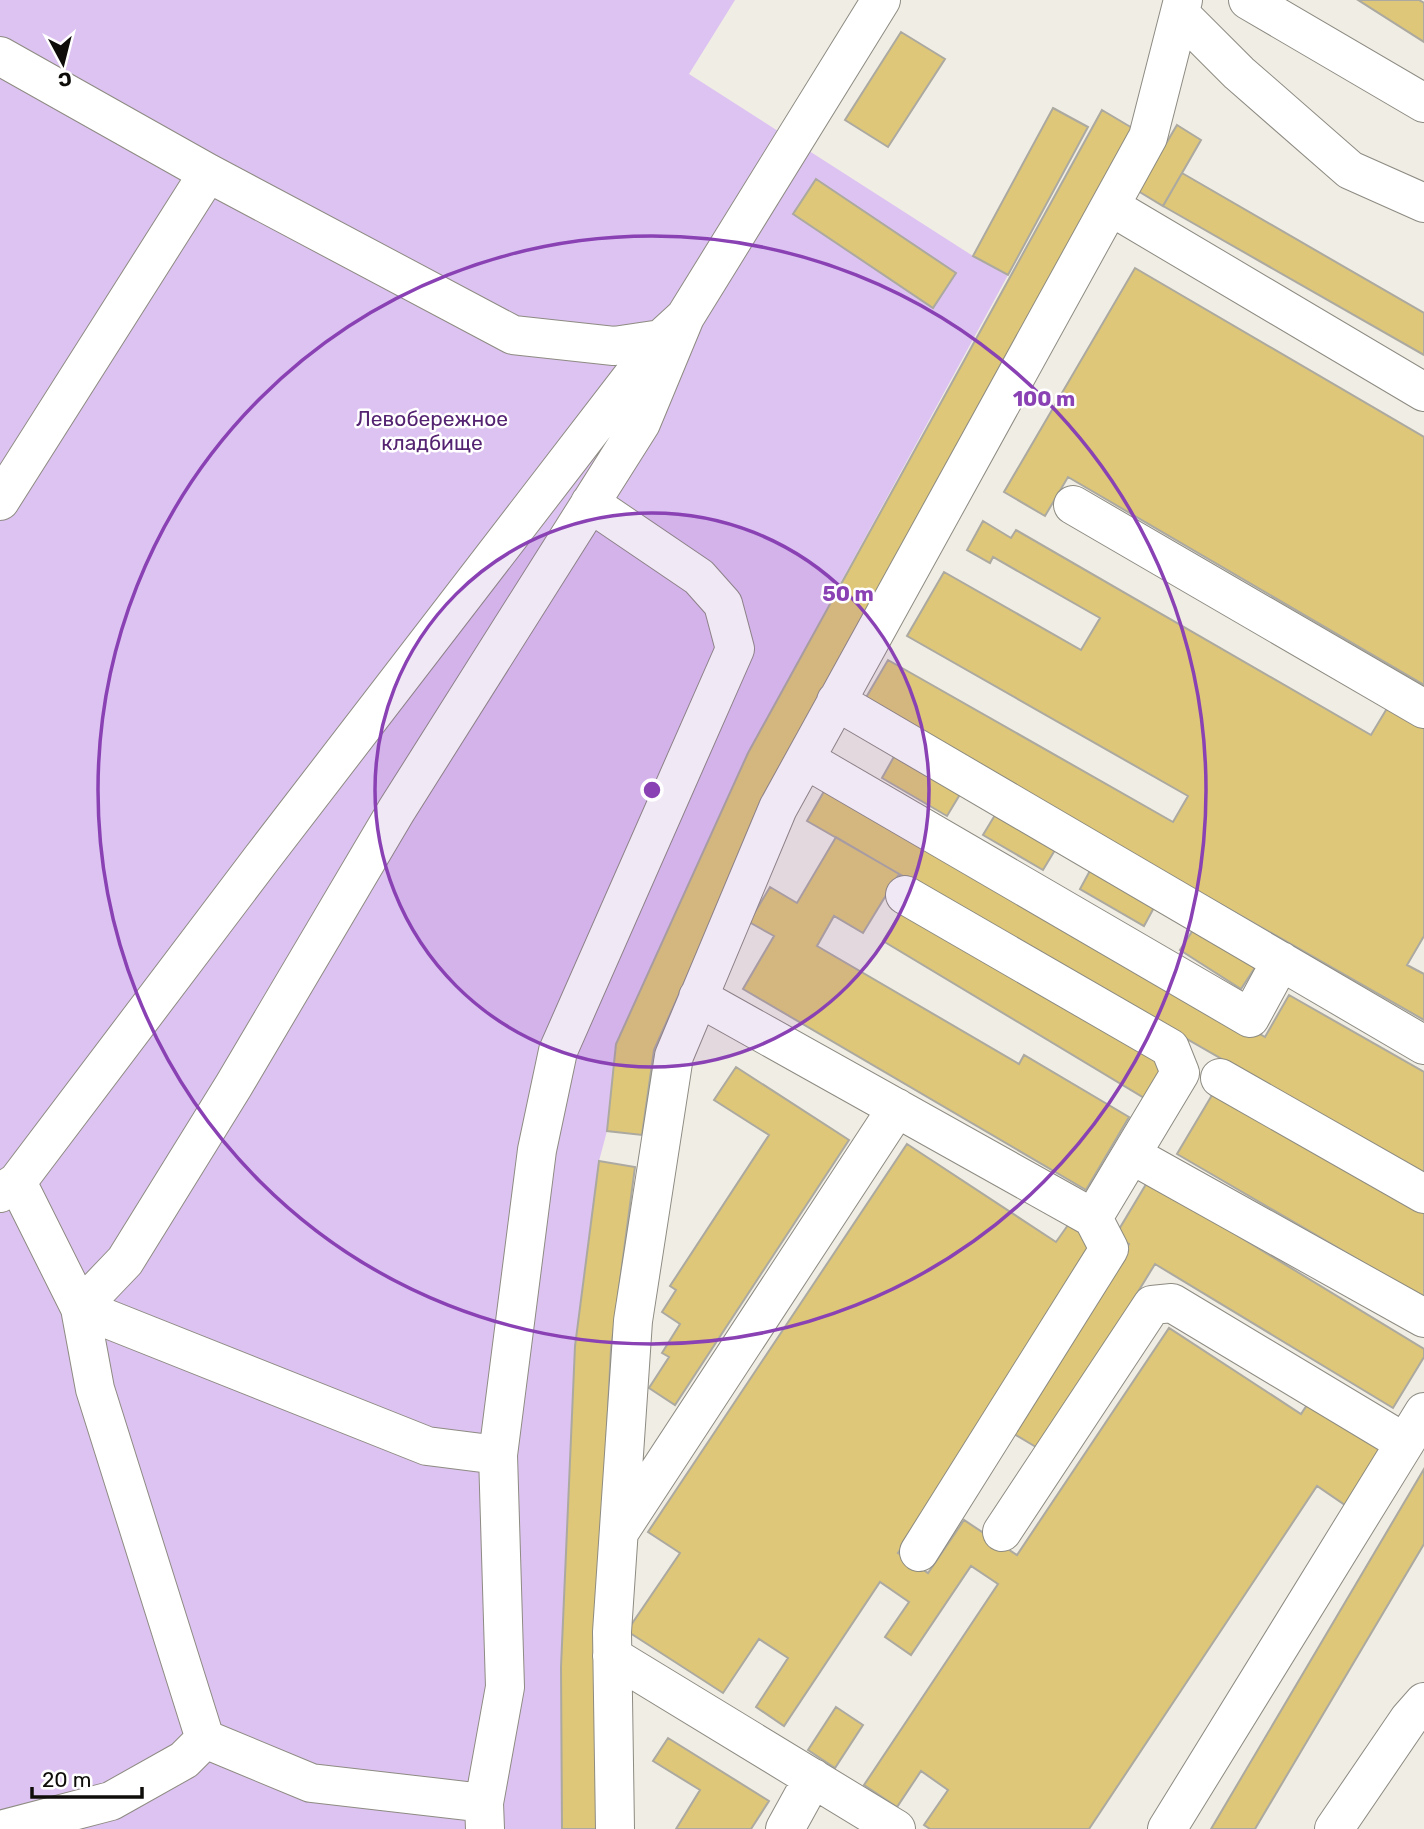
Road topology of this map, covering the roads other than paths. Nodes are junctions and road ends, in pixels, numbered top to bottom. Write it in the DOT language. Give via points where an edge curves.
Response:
graph roads {
  1 [pos="881,0"];
  2 [pos="1248,0"];
  3 [pos="1182,7"];
  4 [pos="0,56"];
  5 [pos="1424,103"];
  6 [pos="208,173"];
  7 [pos="1424,203"];
  8 [pos="1110,206"];
  9 [pos="673,328"];
  10 [pos="1424,392"];
  11 [pos="0,501"];
  12 [pos="590,503"];
  13 [pos="1073,505"];
  14 [pos="836,701"];
  15 [pos="1424,709"];
  16 [pos="805,759"];
  17 [pos="905,895"];
  18 [pos="1281,961"];
  19 [pos="698,997"];
  20 [pos="1424,1045"];
  21 [pos="1220,1078"];
  22 [pos="897,1108"];
  23 [pos="1132,1155"];
  24 [pos="8,1188"];
  25 [pos="1424,1194"];
  26 [pos="1093,1219"];
  27 [pos="80,1308"];
  28 [pos="1424,1318"];
  29 [pos="1415,1427"];
  30 [pos="498,1455"];
  31 [pos="619,1532"];
  32 [pos="1002,1532"];
  33 [pos="919,1552"];
  34 [pos="612,1656"];
  35 [pos="1424,1702"];
  36 [pos="205,1739"];
  37 [pos="813,1778"];
  38 [pos="484,1816"];
  39 [pos="4,1829"];
  40 [pos="615,1829"];
  41 [pos="785,1829"];
  42 [pos="896,1829"];
  43 [pos="1167,1829"];
  44 [pos="1335,1829"];
  1 -- 9 [label="street"];
  2 -- 5 [label="street"];
  3 -- 7 [label="street" via="1239,74 1350,170"];
  3 -- 8 [label="street" via="1148,137"];
  4 -- 6 [label="street"];
  6 -- 9 [label="street" via="513,335 614,346"];
  6 -- 11 [label="street"];
  8 -- 10 [label="street"];
  8 -- 14 [label="street"];
  9 -- 12 [label="street" via="641,423"];
  9 -- 24 [label="street"];
  12 -- 27 [label="street" via="396,811 125,1261"];
  12 -- 30 [label="street" via="699,577 723,604 735,649 558,1051 537,1150"];
  13 -- 15 [label="street"];
  14 -- 16 [label="street"];
  14 -- 18 [label="street"];
  16 -- 18 [label="street" via="1250,1018"];
  16 -- 19 [label="street" via="778,808"];
  17 -- 23 [label="street" via="1170,1048 1180,1073"];
  18 -- 20 [label="street"];
  19 -- 22 [label="street"];
  19 -- 31 [label="street" via="674,1056 633,1321"];
  21 -- 25 [label="street"];
  22 -- 26 [label="street"];
  22 -- 31 [label="street"];
  23 -- 26 [label="street"];
  23 -- 28 [label="street"];
  24 -- 27 [label="street"];
  26 -- 33 [label="street" via="1109,1249"];
  27 -- 30 [label="street" via="427,1446"];
  27 -- 36 [label="street" via="95,1389"];
  29 -- 32 [label="street" via="1172,1303 1152,1305"];
  29 -- 43 [label="street"];
  30 -- 38 [label="street" via="505,1687"];
  31 -- 34 [label="street"];
  34 -- 37 [label="street"];
  34 -- 40 [label="street"];
  35 -- 44 [label="street"];
  36 -- 38 [label="street" via="312,1783"];
  36 -- 39 [label="street" via="184,1760 111,1801"];
  37 -- 41 [label="street"];
  37 -- 42 [label="street"];
}
